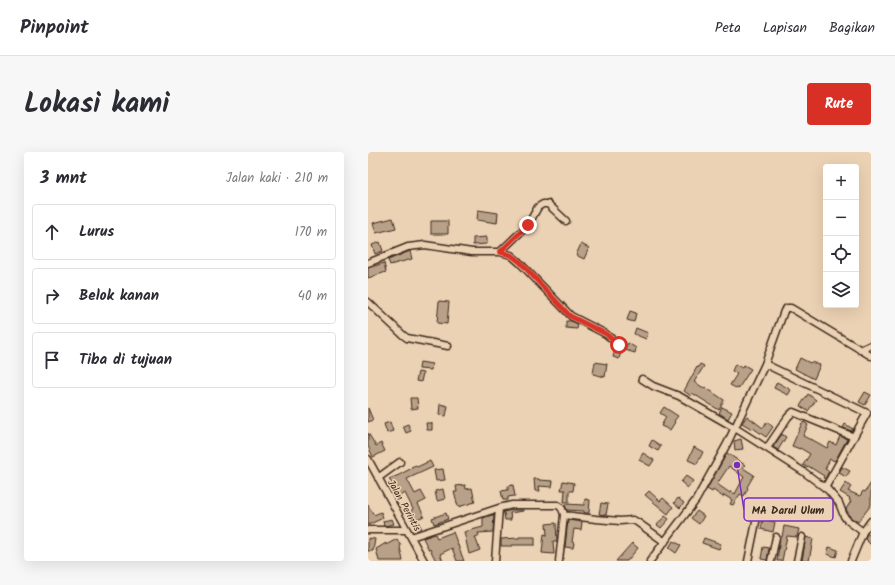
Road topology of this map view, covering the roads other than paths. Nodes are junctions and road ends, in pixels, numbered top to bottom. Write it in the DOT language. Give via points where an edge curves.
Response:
graph roads {
  1 [pos="566,222"];
  2 [pos="500,252"];
  3 [pos="368,263"];
  4 [pos="368,302"];
  5 [pos="619,345"];
  6 [pos="871,345"];
  7 [pos="448,346"];
  8 [pos="860,350"];
  9 [pos="871,356"];
  10 [pos="765,364"];
  11 [pos="642,379"];
  12 [pos="869,415"];
  13 [pos="736,428"];
  14 [pos="854,437"];
  15 [pos="767,448"];
  16 [pos="368,459"];
  17 [pos="400,462"];
  18 [pos="378,478"];
  19 [pos="825,488"];
  20 [pos="499,508"];
  21 [pos="564,515"];
  22 [pos="757,517"];
  23 [pos="871,521"];
  24 [pos="368,530"];
  25 [pos="407,530"];
  26 [pos="863,532"];
  27 [pos="411,537"];
  28 [pos="776,537"];
  29 [pos="802,537"];
  30 [pos="665,542"];
  31 [pos="424,561"];
  32 [pos="494,561"];
  33 [pos="559,561"];
  34 [pos="650,561"];
  35 [pos="748,561"];
  36 [pos="771,561"];
  37 [pos="797,561"];
  38 [pos="851,561"];
  1 -- 2 [label="street" via="548,204 543,204 538,207 528,225"];
  2 -- 3 [label="street" via="472,252 425,245 408,247"];
  2 -- 5 [label="street" via="511,255 520,262 570,316 606,334"];
  4 -- 7 [label="street" via="407,338"];
  6 -- 8 [label="street"];
  8 -- 9 [label="street"];
  8 -- 10 [label="street" via="787,308"];
  10 -- 12 [label="street"];
  10 -- 13 [label="street"];
  11 -- 13 [label="street" via="679,396"];
  12 -- 14 [label="street"];
  13 -- 15 [label="street"];
  13 -- 30 [label="street" via="696,500"];
  14 -- 15 [label="street" via="793,412"];
  14 -- 19 [label="street"];
  15 -- 19 [label="street"];
  16 -- 18 [label="street, Jalan Perintis"];
  17 -- 18 [label="street"];
  18 -- 25 [label="street, Jalan Perintis"];
  19 -- 26 [label="street" via="837,499 847,520"];
  20 -- 21 [label="street" via="512,505 558,505 561,506"];
  20 -- 27 [label="street"];
  20 -- 32 [label="street"];
  21 -- 30 [label="street" via="633,520"];
  21 -- 33 [label="street"];
  22 -- 35 [label="street"];
  23 -- 26 [label="street"];
  24 -- 25 [label="street"];
  25 -- 27 [label="street, Jalan Perintis"];
  26 -- 38 [label="street"];
  27 -- 31 [label="street, Jalan Perintis"];
  28 -- 36 [label="street"];
  29 -- 37 [label="street"];
  30 -- 34 [label="street"];
}
